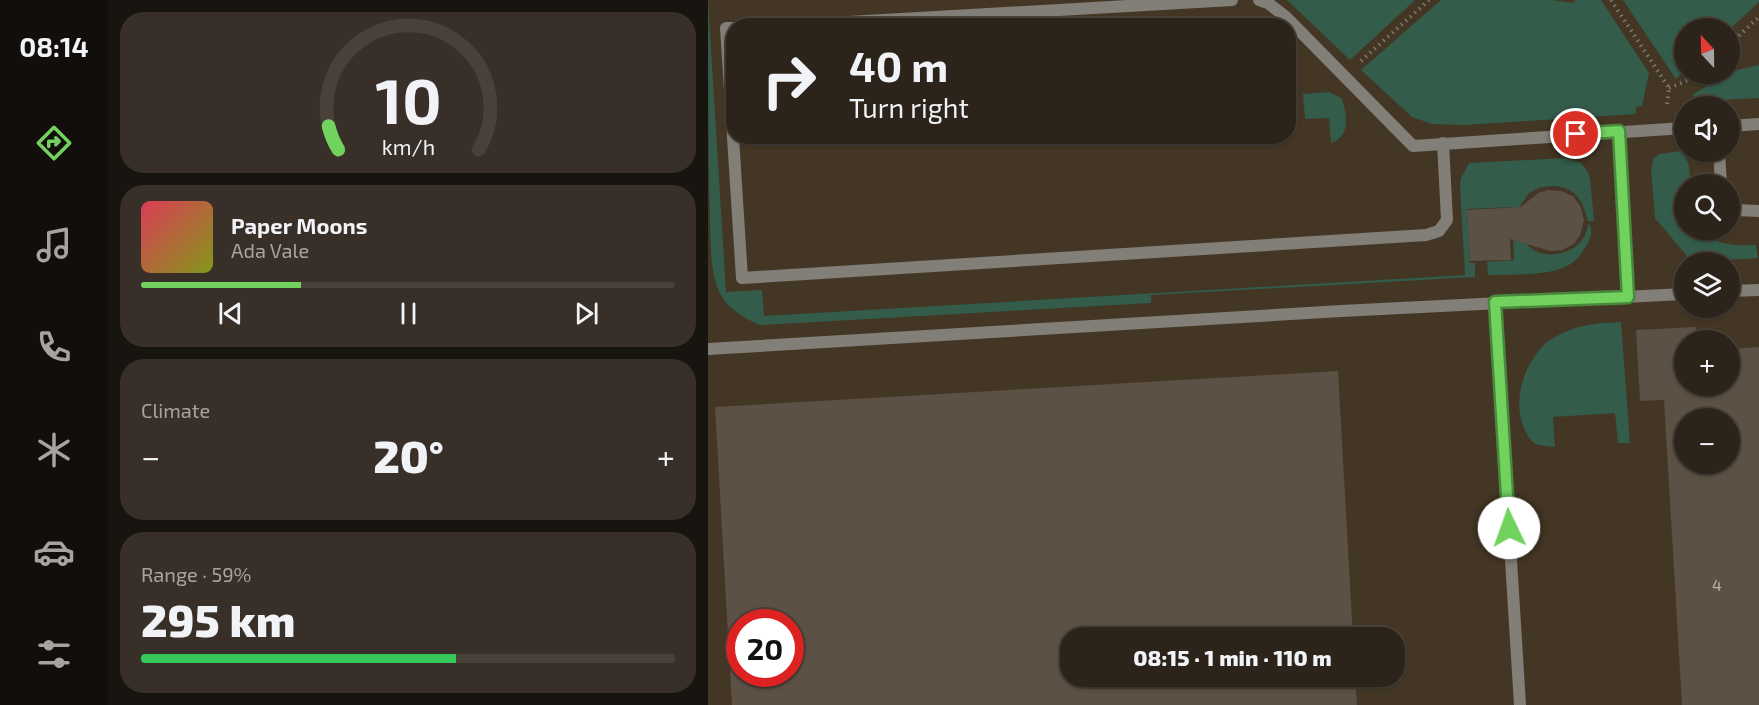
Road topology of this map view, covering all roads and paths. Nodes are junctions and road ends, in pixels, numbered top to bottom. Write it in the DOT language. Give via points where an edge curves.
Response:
graph roads {
  1 [pos="1232,0"];
  2 [pos="1259,0"];
  3 [pos="1429,0"];
  4 [pos="1611,0"];
  5 [pos="1759,17"];
  6 [pos="918,18"];
  7 [pos="1287,18"];
  8 [pos="1296,27"];
  9 [pos="1740,35"];
  10 [pos="1344,76"];
  11 [pos="1679,84"];
  12 [pos="1669,88"];
  13 [pos="1667,108"];
  14 [pos="1759,124"];
  15 [pos="1740,125"];
  16 [pos="1674,128"];
  17 [pos="1619,131"];
  18 [pos="1443,143"];
  19 [pos="733,144"];
  20 [pos="1740,210"];
  21 [pos="1759,211"];
  22 [pos="1759,290"];
  23 [pos="1740,291"];
  24 [pos="1674,295"];
  25 [pos="1628,297"];
  26 [pos="1495,302"];
  27 [pos="708,349"];
  28 [pos="1520,705"];
  1 -- 6 [label="lane"];
  2 -- 7 [label="lane"];
  3 -- 10 [label="path"];
  4 -- 12 [label="path"];
  5 -- 9 [label="path"];
  8 -- 10 [label="lane"];
  10 -- 18 [label="lane" via="1413,146"];
  11 -- 12 [label="path"];
  12 -- 13 [label="path"];
  14 -- 15 [label="lane"];
  16 -- 17 [label="lane"];
  17 -- 18 [label="lane"];
  17 -- 25 [label="lane"];
  18 -- 19 [label="lane" via="1447,220 1439,231 1426,235 742,278"];
  20 -- 21 [label="lane"];
  22 -- 23 [label="lane"];
  24 -- 25 [label="lane"];
  25 -- 26 [label="lane"];
  26 -- 27 [label="lane"];
  26 -- 28 [label="lane"];
}
